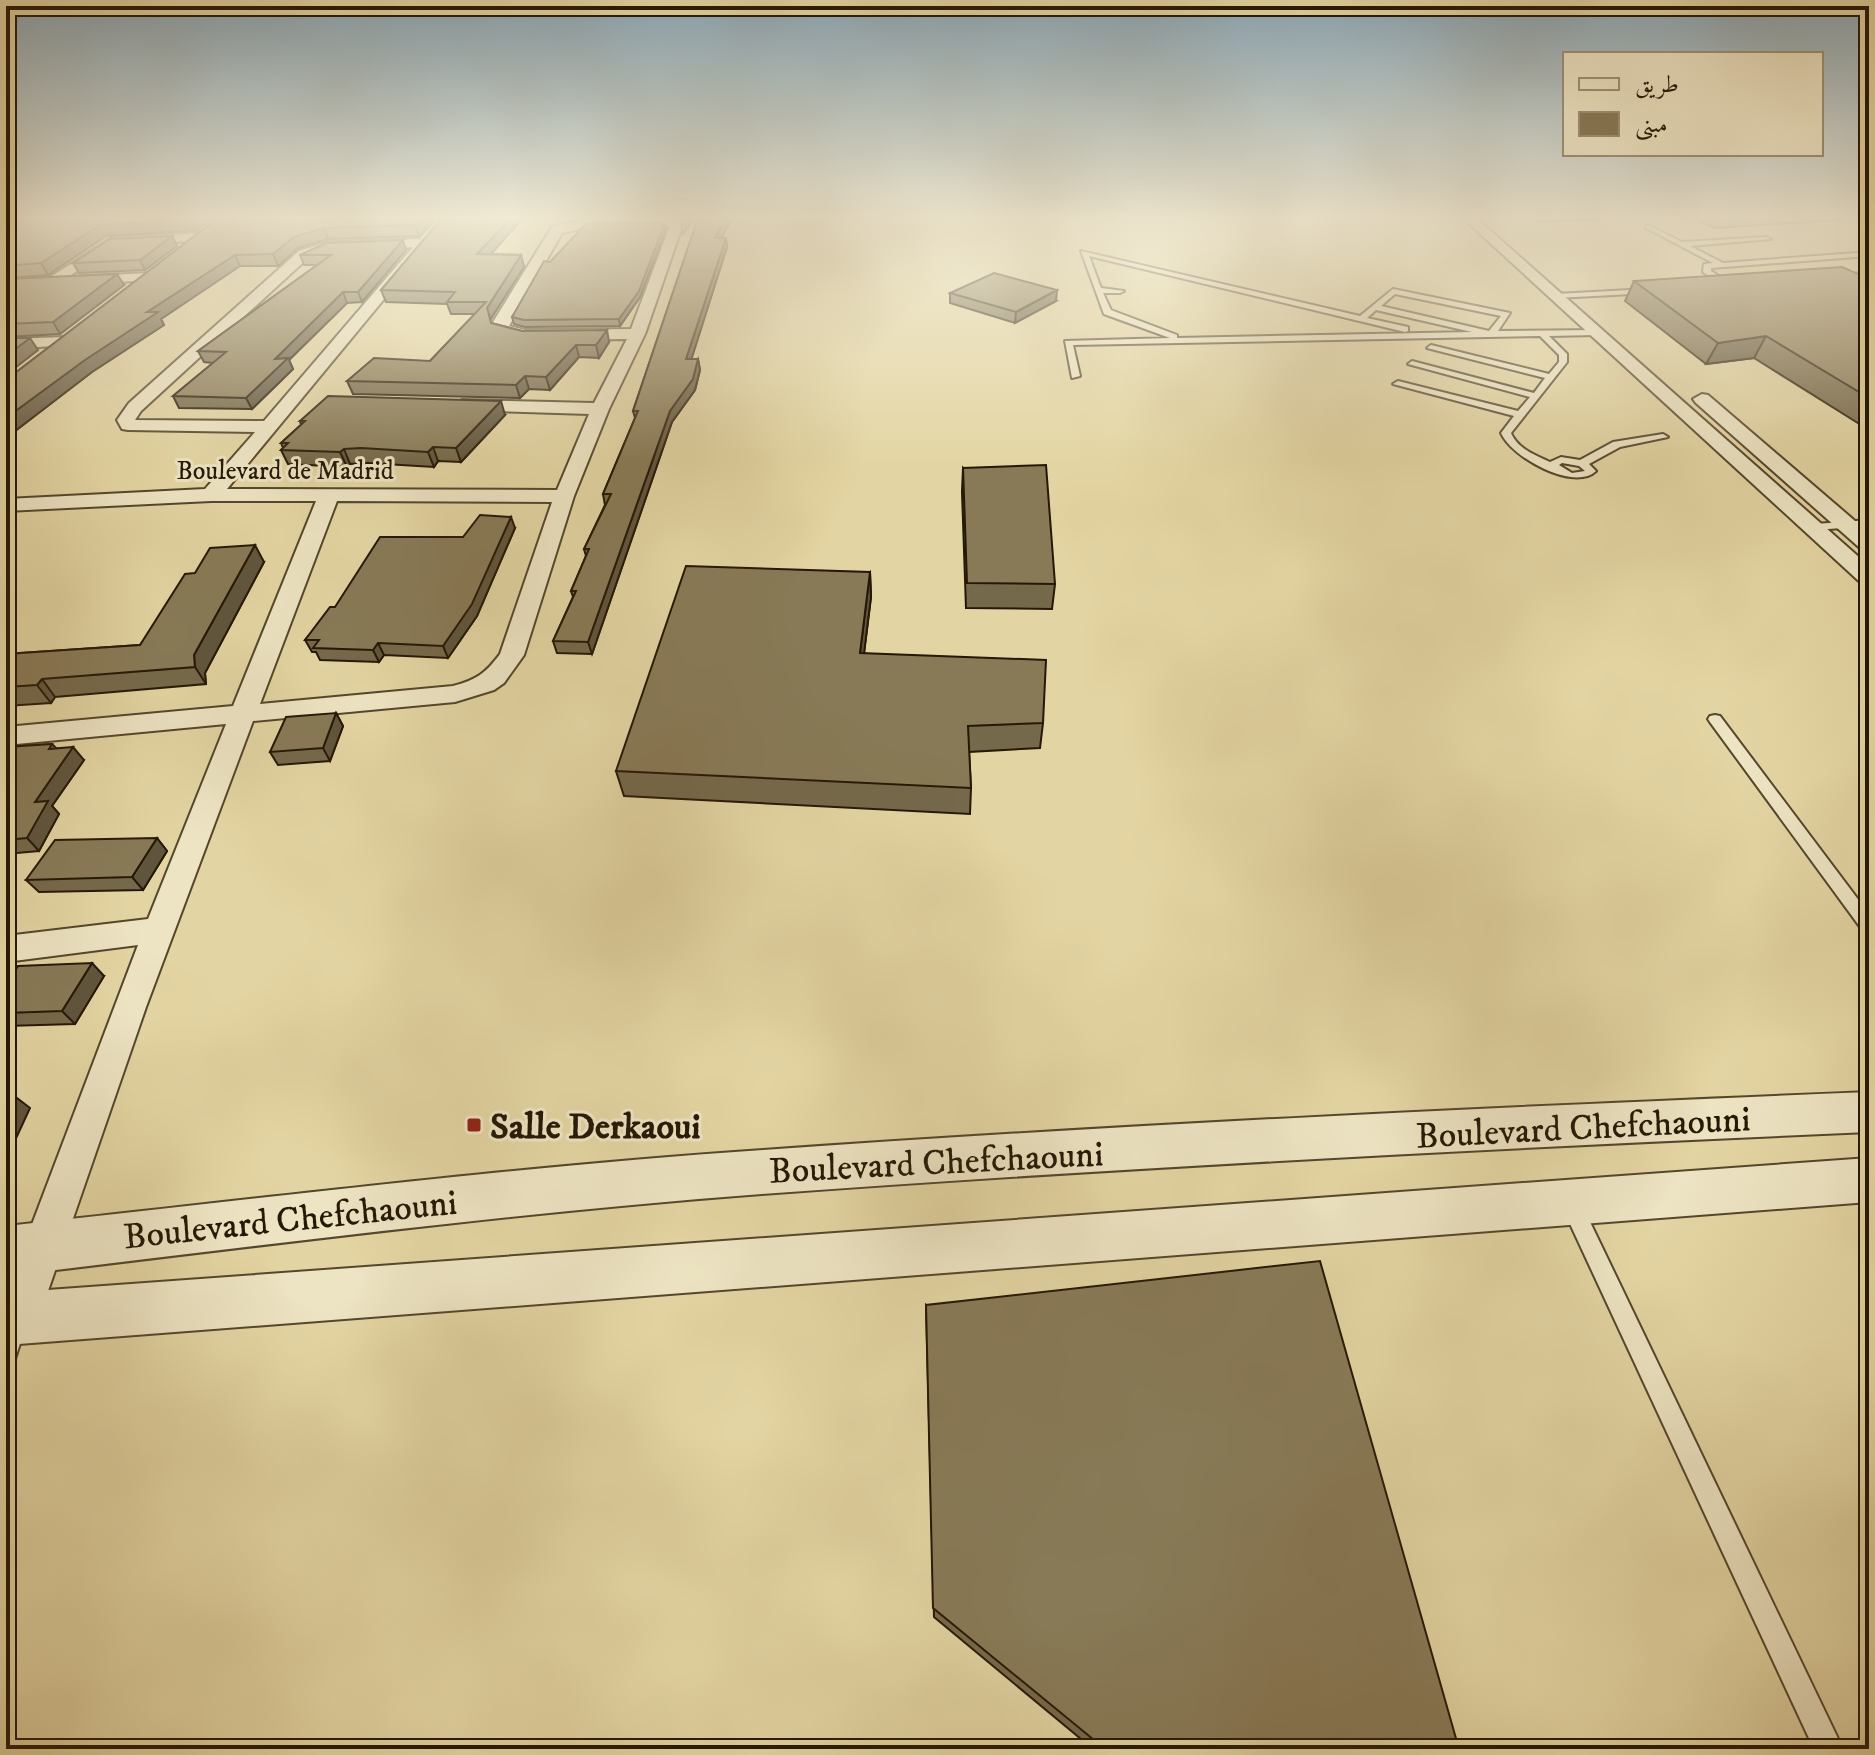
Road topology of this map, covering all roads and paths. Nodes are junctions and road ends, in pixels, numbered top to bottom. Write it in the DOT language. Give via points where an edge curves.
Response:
graph roads {
  1 [pos="254,300"];
  2 [pos="377,300"];
  3 [pos="514,300"];
  4 [pos="649,300"];
  5 [pos="1102,300"];
  6 [pos="1281,300"];
  7 [pos="1383,300"];
  8 [pos="1435,300"];
  9 [pos="1560,300"];
  10 [pos="1587,300"];
  11 [pos="1375,307"];
  12 [pos="1607,317"];
  13 [pos="1361,319"];
  14 [pos="1596,332"];
  15 [pos="1542,333"];
  16 [pos="637,334"];
  17 [pos="1491,334"];
  18 [pos="1429,335"];
  19 [pos="1183,341"];
  20 [pos="6,344"];
  21 [pos="1431,348"];
  22 [pos="42,360"];
  23 [pos="1412,364"];
  24 [pos="1075,376"];
  25 [pos="1551,377"];
  26 [pos="1398,384"];
  27 [pos="1691,390"];
  28 [pos="1536,396"];
  29 [pos="435,404"];
  30 [pos="600,409"];
  31 [pos="1521,415"];
  32 [pos="268,426"];
  33 [pos="1663,437"];
  34 [pos="211,495"];
  35 [pos="329,495"];
  36 [pos="564,496"];
  37 [pos="6,505"];
  38 [pos="1869,523"];
  39 [pos="1847,525"];
  40 [pos="1815,527"];
  41 [pos="1869,544"];
  42 [pos="1869,578"];
  43 [pos="245,715"];
  44 [pos="1715,719"];
  45 [pos="6,736"];
  46 [pos="1869,926"];
  47 [pos="157,930"];
  48 [pos="6,949"];
  49 [pos="1869,1112"];
  50 [pos="1869,1180"];
  51 [pos="1570,1201"];
  52 [pos="24,1248"];
  53 [pos="10,1330"];
  54 [pos="1829,1749"];
  1 -- 32 [label="street" via="126,420 144,427"];
  2 -- 32 [label="street" via="300,402"];
  3 -- 16 [label="street" via="501,329 525,335"];
  4 -- 16 [label="street"];
  5 -- 19 [label="lane" via="1107,312"];
  6 -- 13 [label="lane"];
  7 -- 11 [label="lane"];
  8 -- 17 [label="lane" via="1507,315"];
  9 -- 14 [label="street"];
  10 -- 12 [label="street"];
  11 -- 13 [label="lane"];
  11 -- 17 [label="lane"];
  13 -- 18 [label="lane"];
  14 -- 15 [label="lane"];
  14 -- 40 [label="street"];
  15 -- 17 [label="lane"];
  15 -- 25 [label="lane" via="1563,354"];
  16 -- 30 [label="street"];
  17 -- 18 [label="lane"];
  18 -- 19 [label="lane"];
  19 -- 24 [label="lane" via="1068,343"];
  20 -- 22 [label="street" via="70,338"];
  21 -- 25 [label="lane"];
  23 -- 28 [label="lane"];
  25 -- 28 [label="lane"];
  26 -- 31 [label="lane"];
  27 -- 39 [label="street"];
  28 -- 31 [label="lane"];
  29 -- 30 [label="street"];
  30 -- 36 [label="street"];
  31 -- 33 [label="lane" via="1506,433 1509,441 1575,476 1589,475 1590,468 1582,463 1617,444"];
  32 -- 34 [label="street"];
  34 -- 35 [label="street, Boulevard de Madrid"];
  34 -- 37 [label="street, Boulevard de Madrid"];
  35 -- 36 [label="street, Boulevard de Madrid"];
  35 -- 43 [label="street"];
  36 -- 43 [label="street" via="512,655 485,685 455,694"];
  38 -- 39 [label="lane"];
  39 -- 40 [label="lane"];
  39 -- 41 [label="street"];
  40 -- 42 [label="street"];
  43 -- 45 [label="street"];
  43 -- 47 [label="street"];
  44 -- 46 [label="lane"];
  47 -- 48 [label="street"];
  47 -- 52 [label="street"];
  49 -- 52 [label="street, Boulevard Chefchaouni" via="1533,1126 760,1172"];
  50 -- 51 [label="street"];
  51 -- 53 [label="street"];
  51 -- 54 [label="lane"];
  52 -- 53 [label="street"];
}
